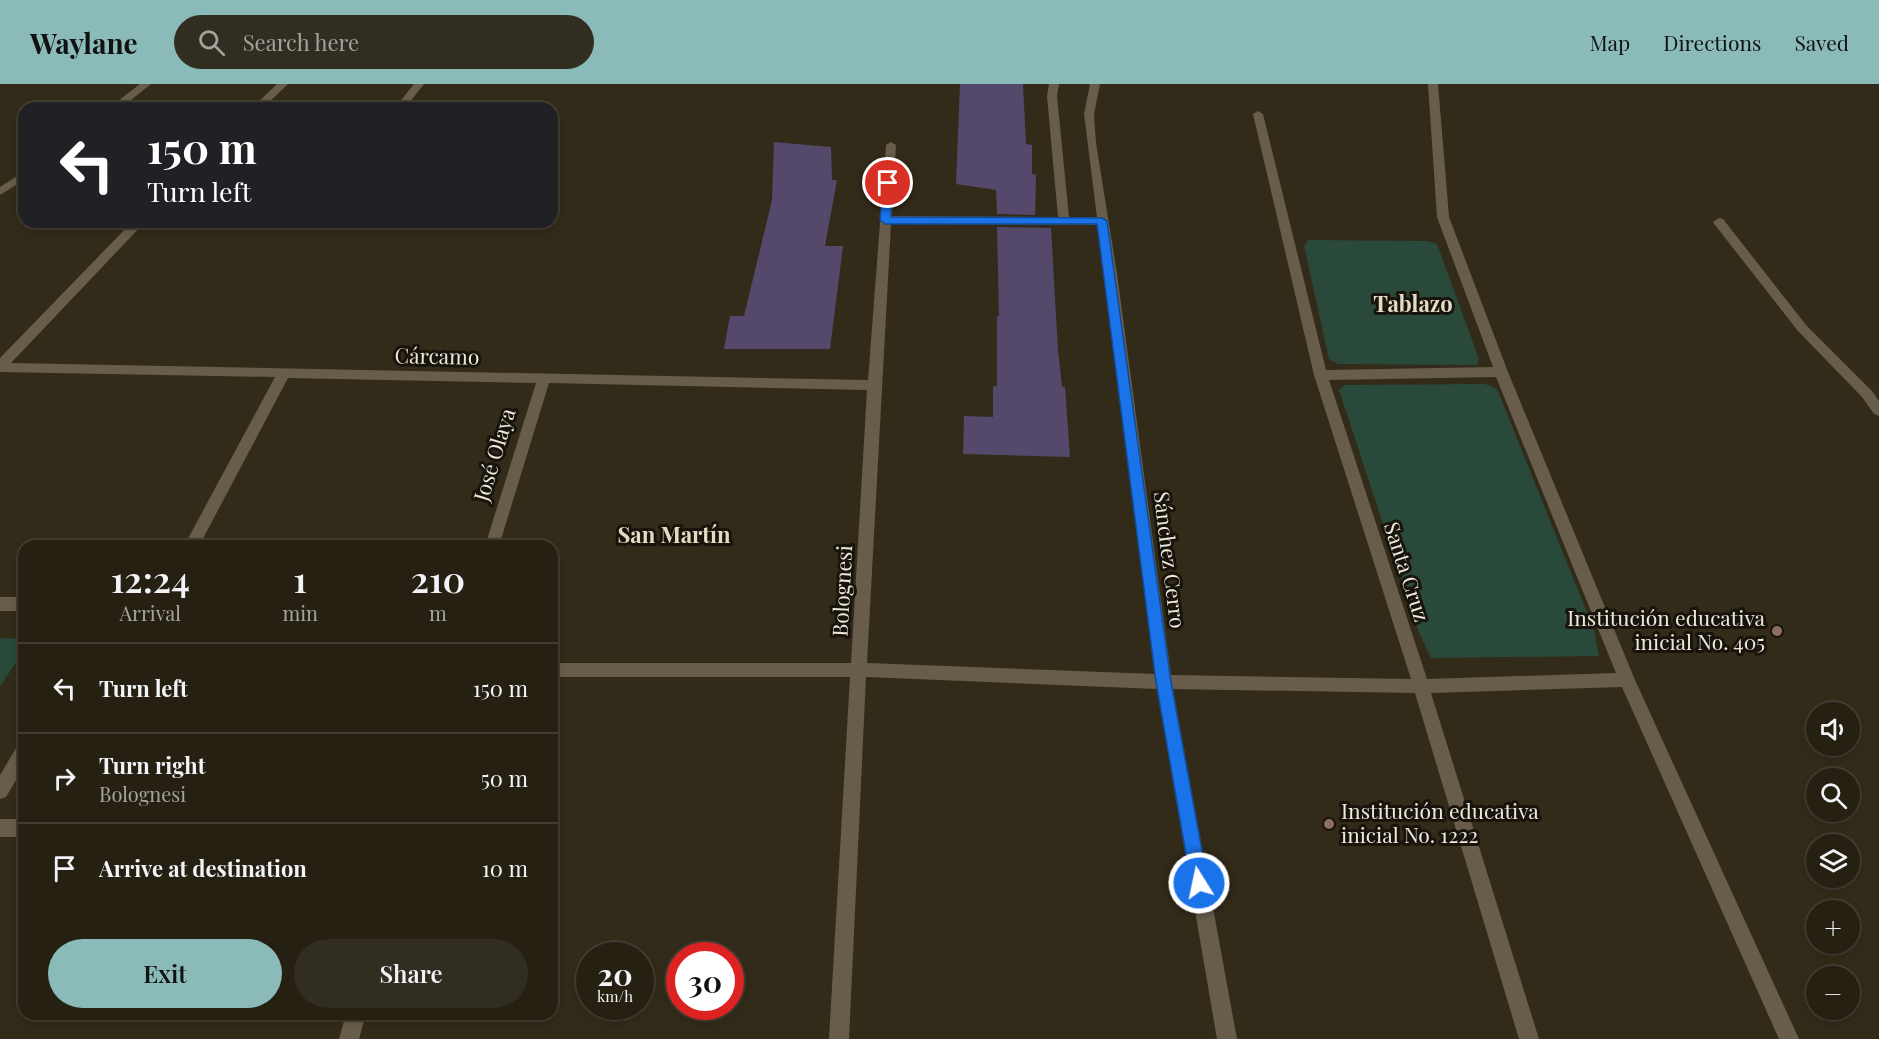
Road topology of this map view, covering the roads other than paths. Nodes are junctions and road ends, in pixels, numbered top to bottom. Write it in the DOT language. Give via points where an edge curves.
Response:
graph roads {
  1 [pos="146,84"];
  2 [pos="284,84"];
  3 [pos="419,84"];
  4 [pos="1054,84"];
  5 [pos="1095,84"];
  6 [pos="1433,84"];
  7 [pos="122,102"];
  8 [pos="264,102"];
  9 [pos="405,102"];
  10 [pos="1258,114"];
  11 [pos="891,145"];
  12 [pos="18,179"];
  13 [pos="0,192"];
  14 [pos="885,220"];
  15 [pos="1064,220"];
  16 [pos="1102,221"];
  17 [pos="1719,222"];
  18 [pos="133,228"];
  19 [pos="0,366"];
  20 [pos="1502,372"];
  21 [pos="283,375"];
  22 [pos="1321,375"];
  23 [pos="544,378"];
  24 [pos="874,385"];
  25 [pos="1879,411"];
  26 [pos="194,540"];
  27 [pos="494,540"];
  28 [pos="0,604"];
  29 [pos="18,604"];
  30 [pos="558,670"];
  31 [pos="861,670"];
  32 [pos="1627,680"];
  33 [pos="1164,682"];
  34 [pos="1421,686"];
  35 [pos="18,761"];
  36 [pos="0,791"];
  37 [pos="0,828"];
  38 [pos="18,828"];
  39 [pos="354,1020"];
  40 [pos="349,1039"];
  41 [pos="839,1039"];
  42 [pos="1227,1039"];
  43 [pos="1529,1039"];
  44 [pos="1789,1039"];
  1 -- 7 [label="street"];
  2 -- 8 [label="street"];
  3 -- 9 [label="street"];
  4 -- 15 [label="street"];
  5 -- 16 [label="street, Sánchez Cerro" via="1089,114"];
  6 -- 20 [label="street" via="1443,217"];
  10 -- 22 [label="street, Santa Cruz"];
  11 -- 14 [label="street, Bolognesi"];
  12 -- 13 [label="street"];
  14 -- 15 [label="street"];
  14 -- 24 [label="street, Bolognesi"];
  15 -- 16 [label="street"];
  16 -- 33 [label="street, Sánchez Cerro"];
  17 -- 25 [label="street" via="1803,328"];
  18 -- 19 [label="street"];
  19 -- 21 [label="street, Cárcamo"];
  20 -- 22 [label="street"];
  20 -- 32 [label="street"];
  21 -- 23 [label="street, Cárcamo"];
  21 -- 26 [label="street"];
  22 -- 34 [label="street, Santa Cruz"];
  23 -- 24 [label="street, Cárcamo"];
  23 -- 27 [label="street, José Olaya"];
  24 -- 31 [label="street, Bolognesi"];
  28 -- 29 [label="street"];
  30 -- 31 [label="street"];
  31 -- 33 [label="street"];
  31 -- 41 [label="street, Bolognesi"];
  32 -- 34 [label="street"];
  32 -- 44 [label="street"];
  33 -- 34 [label="street"];
  33 -- 42 [label="street, Sánchez Cerro"];
  34 -- 43 [label="street, Santa Cruz"];
  35 -- 36 [label="street"];
  37 -- 38 [label="street"];
  39 -- 40 [label="street"];
}
